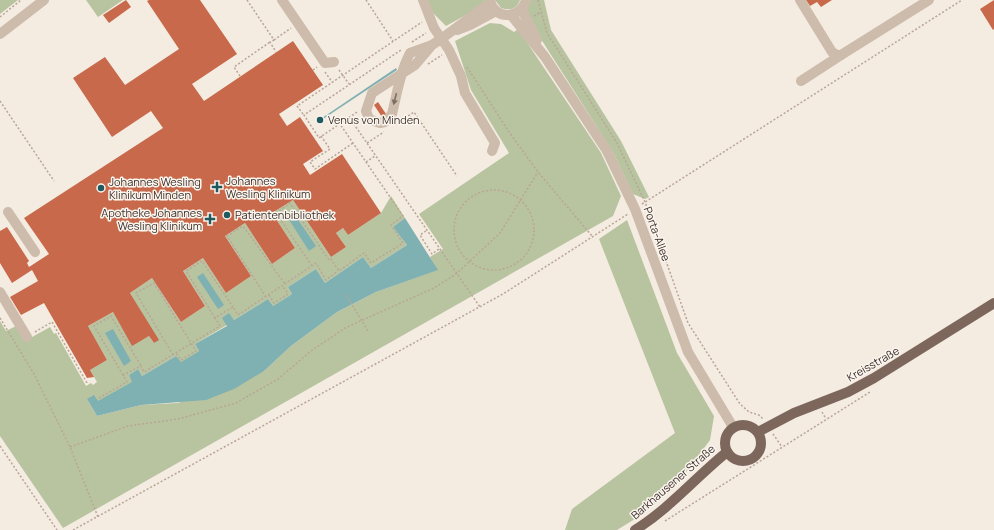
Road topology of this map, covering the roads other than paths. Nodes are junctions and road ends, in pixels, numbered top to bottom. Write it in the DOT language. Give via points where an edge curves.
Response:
graph roads {
  1 [pos="44,0"];
  2 [pos="282,0"];
  3 [pos="423,0"];
  4 [pos="526,0"];
  5 [pos="800,0"];
  6 [pos="929,0"];
  7 [pos="492,4"];
  8 [pos="522,10"];
  9 [pos="511,15"];
  10 [pos="0,34"];
  11 [pos="441,39"];
  12 [pos="432,45"];
  13 [pos="842,56"];
  14 [pos="545,57"];
  15 [pos="334,62"];
  16 [pos="402,74"];
  17 [pos="801,81"];
  18 [pos="492,151"];
  19 [pos="8,212"];
  20 [pos="35,252"];
  21 [pos="0,292"];
  22 [pos="994,303"];
  23 [pos="26,337"];
  24 [pos="734,427"];
  25 [pos="758,432"];
  26 [pos="727,452"];
  27 [pos="635,530"];
  1 -- 10 [label="street"];
  2 -- 15 [label="street" via="325,63"];
  3 -- 11 [label="street"];
  4 -- 8 [label="street"];
  5 -- 13 [label="street" via="832,52"];
  6 -- 13 [label="street"];
  7 -- 9 [label="street" via="506,16"];
  7 -- 11 [label="street" via="470,26 455,30"];
  8 -- 9 [label="street"];
  8 -- 14 [label="street, Porta-Allee"];
  9 -- 14 [label="street, Porta-Allee"];
  11 -- 12 [label="street"];
  11 -- 18 [label="street" via="461,76 465,93 495,144"];
  12 -- 16 [label="street" via="420,60"];
  12 -- 16 [label="street" via="410,53"];
  13 -- 17 [label="street"];
  14 -- 24 [label="street, Porta-Allee" via="607,151 635,209 688,352"];
  16 -- 16 [label="street, one-way" via="392,114 385,122 374,122 366,115 372,93"];
  19 -- 20 [label="street"];
  21 -- 23 [label="street"];
  22 -- 25 [label="main road, Kreisstraße" via="874,378 848,392 794,413"];
  24 -- 25 [label="main road" via="746,425"];
  24 -- 26 [label="main road" via="729,431 725,441"];
  25 -- 26 [label="main road" via="761,448 754,458 736,460"];
  26 -- 27 [label="main road, Barkhausener Straße" via="650,521"];
}
